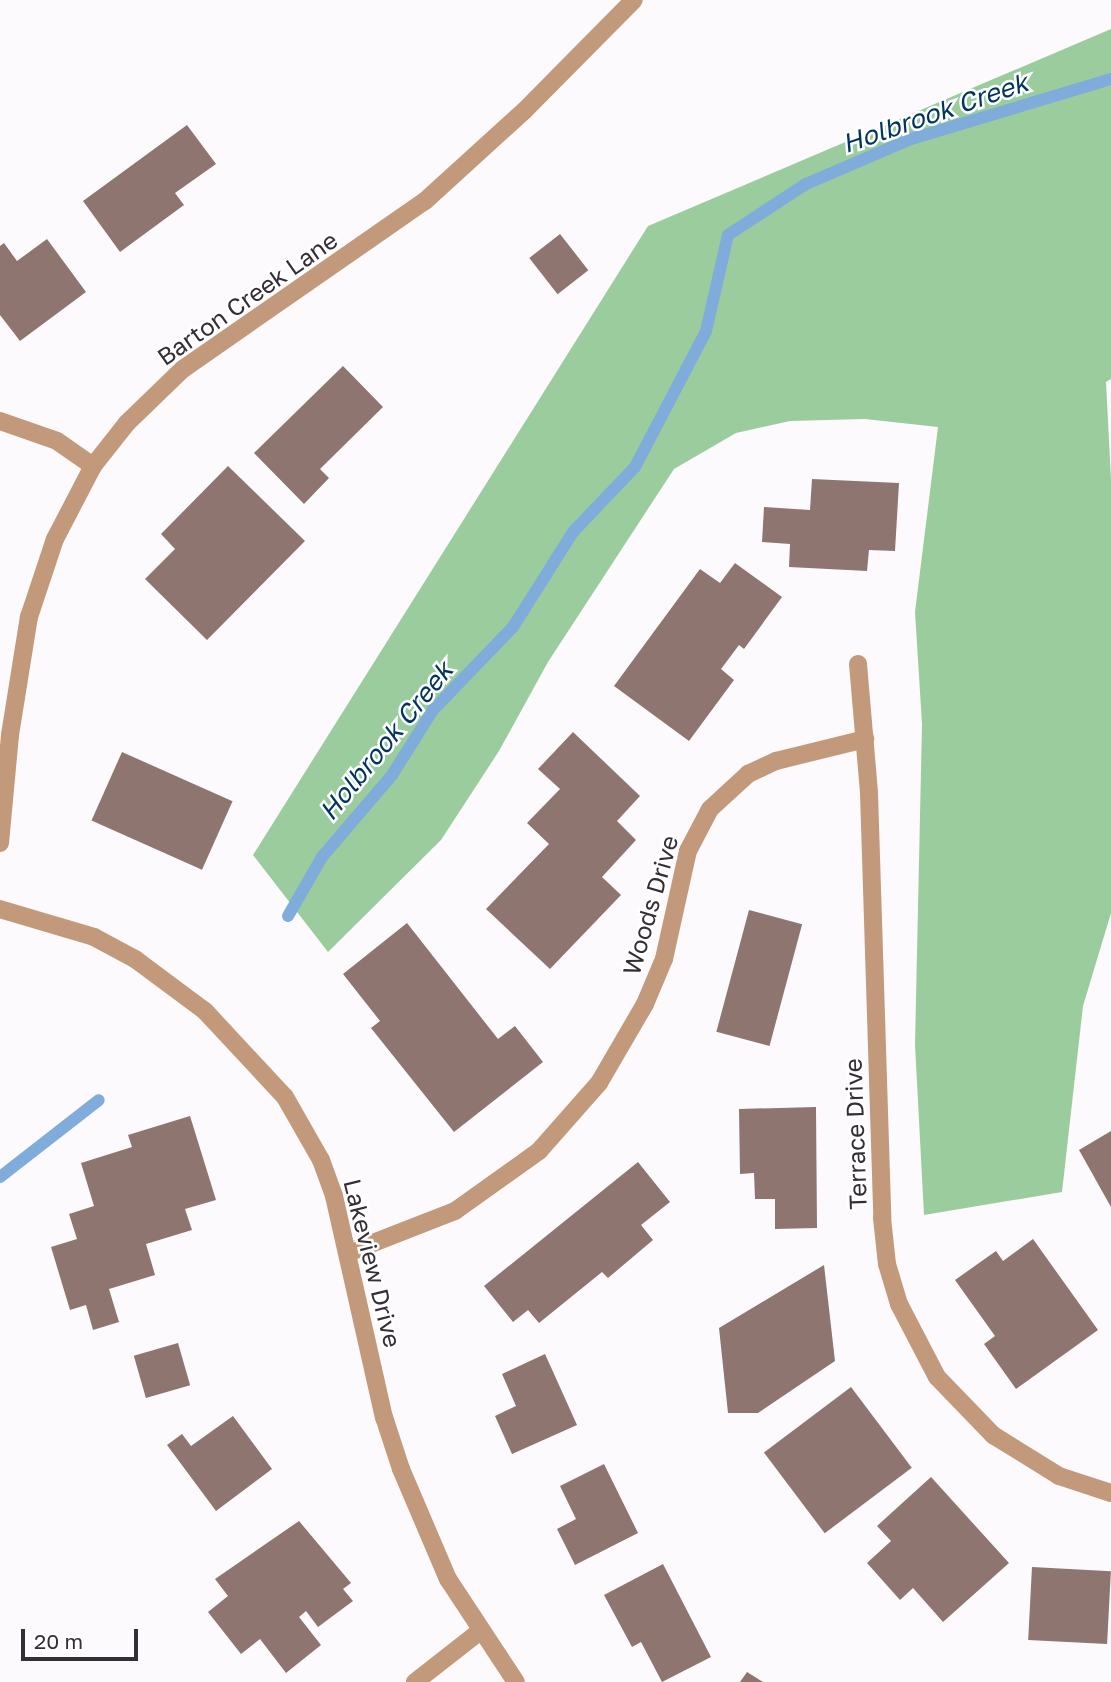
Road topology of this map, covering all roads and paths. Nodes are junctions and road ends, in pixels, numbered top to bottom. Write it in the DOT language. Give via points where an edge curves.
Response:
graph roads {
  1 [pos="634,0"];
  2 [pos="0,421"];
  3 [pos="93,466"];
  4 [pos="858,664"];
  5 [pos="865,739"];
  6 [pos="0,843"];
  7 [pos="0,909"];
  8 [pos="350,1252"];
  9 [pos="1111,1493"];
  10 [pos="480,1632"];
  11 [pos="415,1682"];
  12 [pos="516,1682"];
  1 -- 3 [label="street, Barton Creek Lane" via="425,201 183,369 127,423"];
  2 -- 3 [label="street" via="57,441"];
  3 -- 6 [label="street, Barton Creek Lane" via="55,539 29,617 10,735"];
  4 -- 5 [label="street, Terrace Drive"];
  5 -- 8 [label="street, Woods Drive" via="776,761 748,775 710,809 688,851 664,959 640,1015 599,1083 539,1151 455,1211"];
  5 -- 9 [label="street, Terrace Drive" via="882,1218 887,1264 899,1304 937,1377 993,1435 1059,1476"];
  7 -- 8 [label="street, Lakeview Drive" via="94,937 135,959 235,1038 304,1128 334,1196"];
  8 -- 10 [label="street, Lakeview Drive" via="384,1416 401,1469 448,1579"];
  10 -- 11 [label="street"];
  10 -- 12 [label="street, Lakeview Drive"];
}
